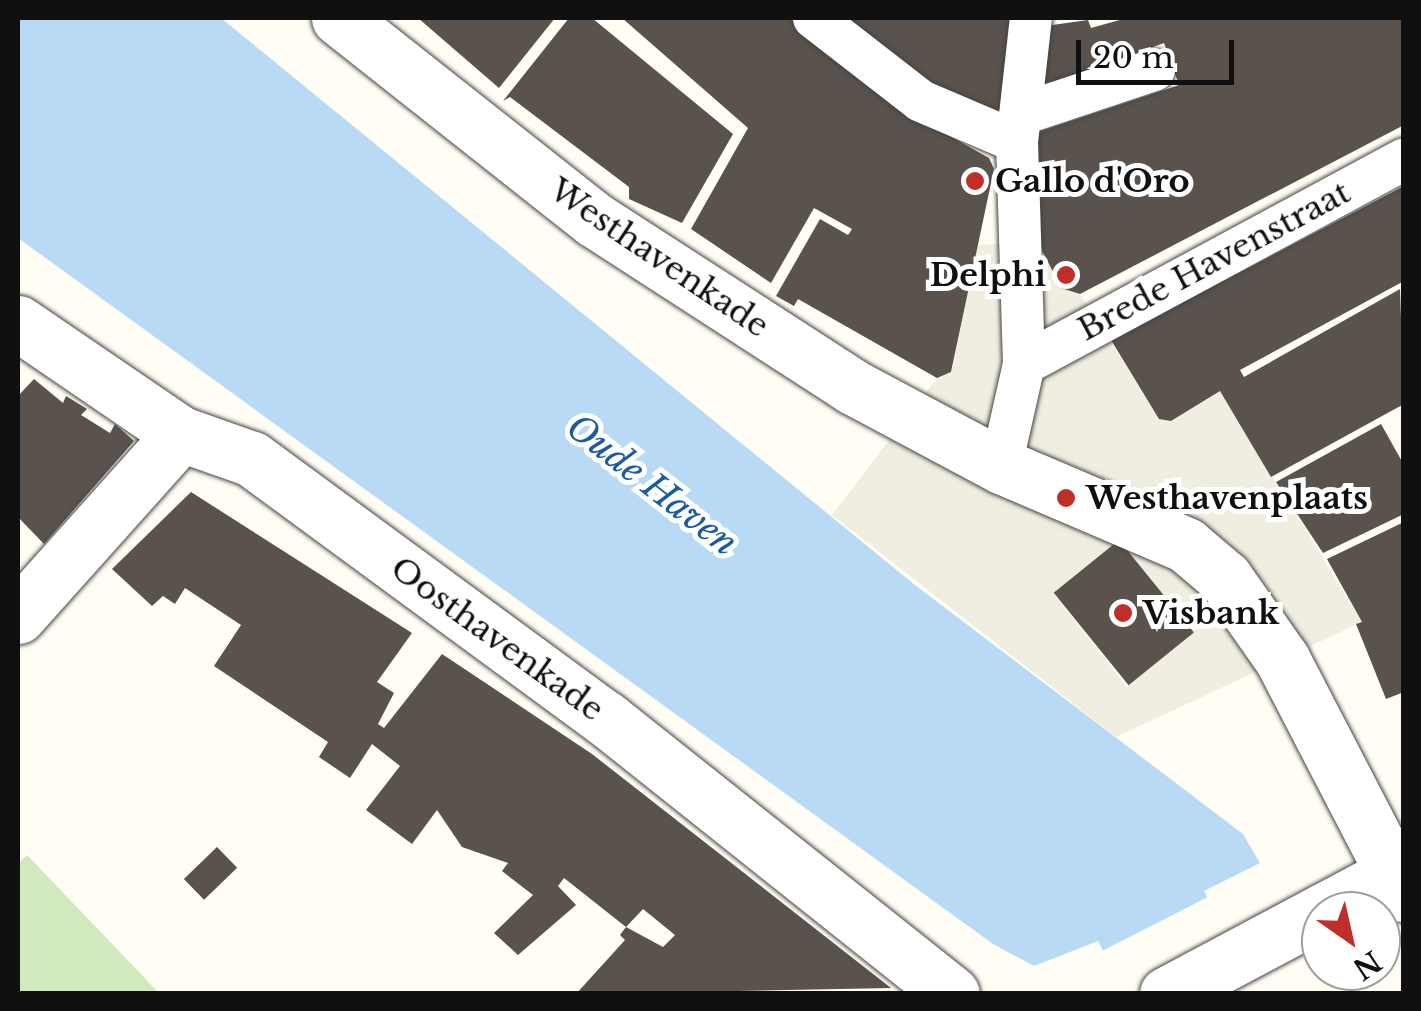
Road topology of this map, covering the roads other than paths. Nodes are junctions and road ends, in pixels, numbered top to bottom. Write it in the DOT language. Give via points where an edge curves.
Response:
graph roads {
  1 [pos="338,18"];
  2 [pos="814,18"];
  3 [pos="1031,18"];
  4 [pos="1154,70"];
  5 [pos="1019,128"];
  6 [pos="1404,159"];
  7 [pos="18,323"];
  8 [pos="1024,364"];
  9 [pos="180,434"];
  10 [pos="1001,466"];
  11 [pos="18,616"];
  12 [pos="1401,877"];
  13 [pos="1369,891"];
  14 [pos="1301,923"];
  15 [pos="952,994"];
  16 [pos="1167,994"];
  1 -- 10 [label="street, Westhavenkade" via="662,266 852,386"];
  2 -- 5 [label="street" via="921,101"];
  3 -- 5 [label="street"];
  4 -- 5 [label="street"];
  5 -- 8 [label="street"];
  6 -- 8 [label="street, Brede Havenstraat"];
  7 -- 9 [label="street, Oosthavenkade"];
  8 -- 10 [label="street"];
  9 -- 11 [label="street"];
  9 -- 15 [label="street, Oosthavenkade" via="252,459 605,718"];
  10 -- 12 [label="street" via="1186,545 1225,578 1282,659"];
  12 -- 13 [label="street"];
  14 -- 16 [label="street"];
}
